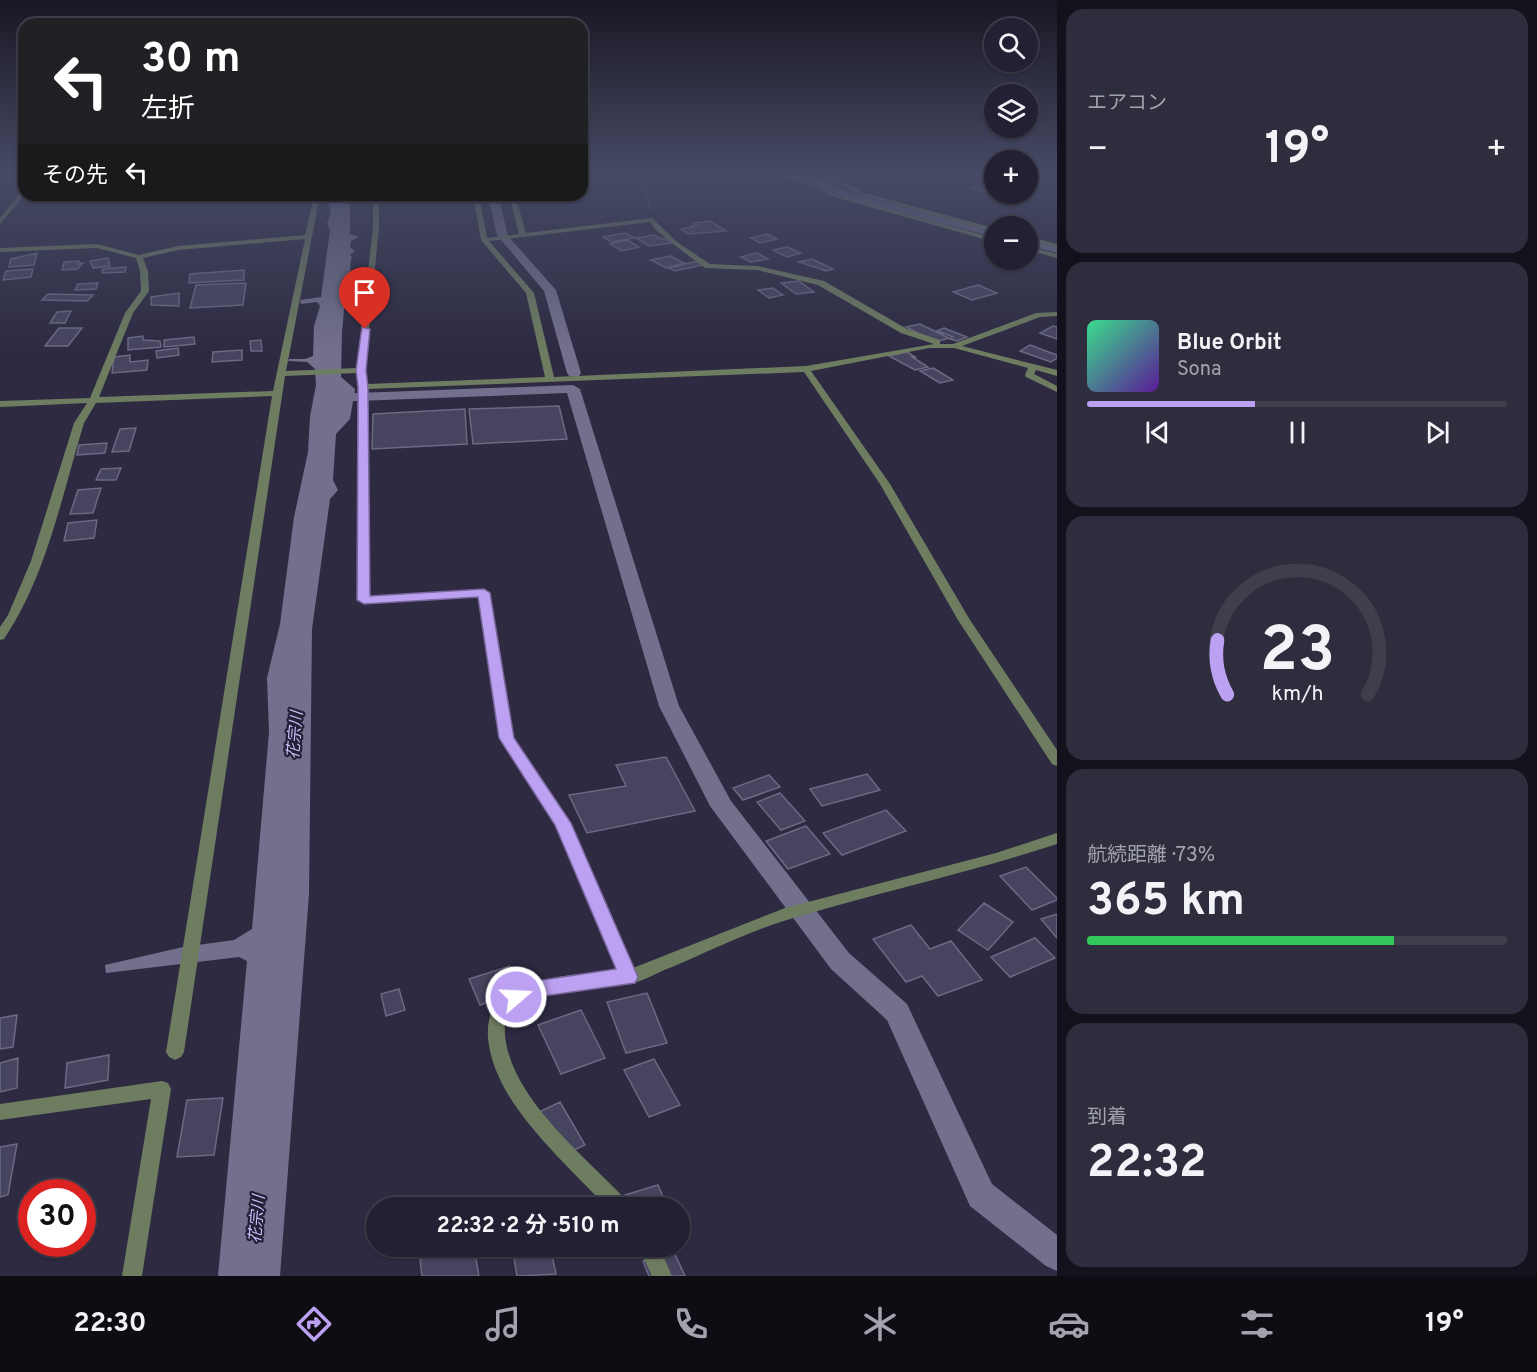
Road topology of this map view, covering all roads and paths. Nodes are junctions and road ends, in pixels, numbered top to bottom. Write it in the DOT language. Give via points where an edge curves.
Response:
graph roads {
  1 [pos="310,234"];
  2 [pos="375,234"];
  3 [pos="483,234"];
  4 [pos="535,234"];
  5 [pos="664,234"];
  6 [pos="523,235"];
  7 [pos="309,237"];
  8 [pos="484,240"];
  9 [pos="1038,241"];
  10 [pos="1057,246"];
  11 [pos="0,250"];
  12 [pos="1038,251"];
  13 [pos="1057,256"];
  14 [pos="139,257"];
  15 [pos="1057,314"];
  16 [pos="954,346"];
  17 [pos="1034,367"];
  18 [pos="806,369"];
  19 [pos="361,370"];
  20 [pos="1057,373"];
  21 [pos="281,374"];
  22 [pos="550,379"];
  23 [pos="363,387"];
  24 [pos="1057,389"];
  25 [pos="277,393"];
  26 [pos="91,400"];
  27 [pos="0,404"];
  28 [pos="0,636"];
  29 [pos="1057,760"];
  30 [pos="1057,838"];
  31 [pos="629,977"];
  32 [pos="175,1052"];
  33 [pos="0,1112"];
  34 [pos="610,1197"];
  35 [pos="653,1257"];
  36 [pos="132,1276"];
  37 [pos="662,1276"];
  1 -- 7 [label="street"];
  2 -- 19 [label="street"];
  3 -- 8 [label="street"];
  4 -- 6 [label="street"];
  5 -- 16 [label="street" via="708,266 757,268 813,281 904,331"];
  6 -- 8 [label="street"];
  7 -- 14 [label="street" via="178,248"];
  7 -- 21 [label="street"];
  8 -- 22 [label="street" via="530,293"];
  9 -- 10 [label="street"];
  11 -- 14 [label="street" via="96,246"];
  12 -- 13 [label="street"];
  14 -- 26 [label="street" via="145,291 129,313"];
  15 -- 16 [label="street" via="1039,315"];
  16 -- 17 [label="street"];
  16 -- 18 [label="street" via="928,346"];
  17 -- 20 [label="street"];
  17 -- 24 [label="street" via="1029,375"];
  18 -- 22 [label="street"];
  18 -- 29 [label="street" via="885,484 964,620"];
  19 -- 21 [label="street"];
  19 -- 23 [label="street"];
  21 -- 25 [label="street"];
  22 -- 23 [label="street"];
  23 -- 31 [label="street" via="364,600 484,593 507,738 562,823"];
  25 -- 26 [label="street"];
  25 -- 32 [label="street"];
  26 -- 27 [label="street"];
  26 -- 28 [label="street" via="79,423 37,561 14,615"];
  30 -- 31 [label="street" via="997,858 784,914"];
  31 -- 34 [label="street" via="536,989 516,997 500,1010 495,1039 506,1073 530,1109"];
  33 -- 36 [label="street" via="162,1089"];
  35 -- 37 [label="street"];
}
